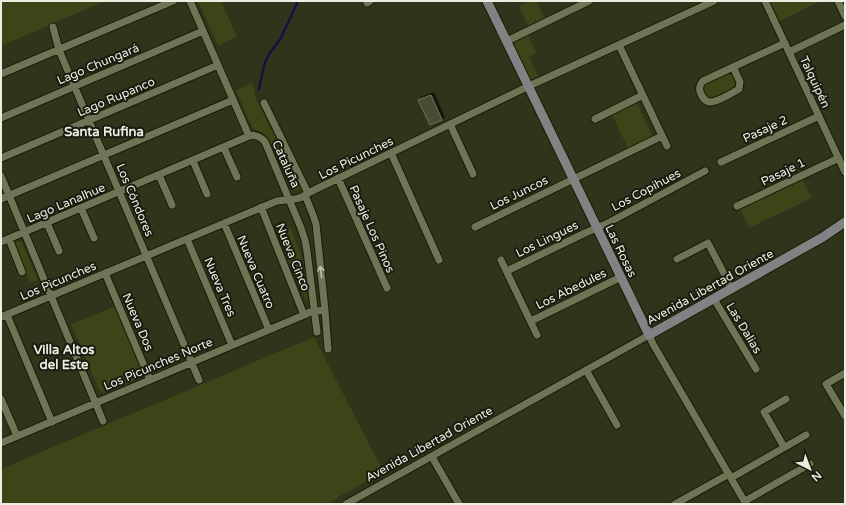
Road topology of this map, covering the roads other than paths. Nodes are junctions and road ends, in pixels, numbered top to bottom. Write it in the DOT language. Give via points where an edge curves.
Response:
graph roads {
  1 [pos="173,1"];
  2 [pos="190,1"];
  3 [pos="487,1"];
  4 [pos="589,1"];
  5 [pos="714,1"];
  6 [pos="765,1"];
  7 [pos="838,1"];
  8 [pos="845,16"];
  9 [pos="845,25"];
  10 [pos="52,27"];
  11 [pos="203,31"];
  12 [pos="507,41"];
  13 [pos="785,43"];
  14 [pos="619,45"];
  15 [pos="59,50"];
  16 [pos="789,52"];
  17 [pos="218,65"];
  18 [pos="733,67"];
  19 [pos="1,74"];
  20 [pos="529,86"];
  21 [pos="74,87"];
  22 [pos="643,95"];
  23 [pos="233,100"];
  24 [pos="264,103"];
  25 [pos="819,116"];
  26 [pos="1,118"];
  27 [pos="595,119"];
  28 [pos="89,121"];
  29 [pos="450,124"];
  30 [pos="249,136"];
  31 [pos="662,136"];
  32 [pos="667,146"];
  33 [pos="224,148"];
  34 [pos="390,153"];
  35 [pos="104,156"];
  36 [pos="1,158"];
  37 [pos="839,158"];
  38 [pos="193,161"];
  39 [pos="721,162"];
  40 [pos="705,171"];
  41 [pos="845,172"];
  42 [pos="474,174"];
  43 [pos="159,175"];
  44 [pos="1,176"];
  45 [pos="237,177"];
  46 [pos="338,178"];
  47 [pos="573,179"];
  48 [pos="119,192"];
  49 [pos="207,194"];
  50 [pos="307,194"];
  51 [pos="9,196"];
  52 [pos="1,199"];
  53 [pos="289,199"];
  54 [pos="172,205"];
  55 [pos="737,206"];
  56 [pos="262,207"];
  57 [pos="81,208"];
  58 [pos="845,222"];
  59 [pos="47,223"];
  60 [pos="224,223"];
  61 [pos="475,227"];
  62 [pos="597,228"];
  63 [pos="25,232"];
  64 [pos="94,238"];
  65 [pos="9,239"];
  66 [pos="187,239"];
  67 [pos="1,242"];
  68 [pos="59,252"];
  69 [pos="146,256"];
  70 [pos="677,259"];
  71 [pos="438,260"];
  72 [pos="501,260"];
  73 [pos="507,271"];
  74 [pos="22,272"];
  75 [pos="105,273"];
  76 [pos="621,277"];
  77 [pos="386,288"];
  78 [pos="732,289"];
  79 [pos="51,296"];
  80 [pos="714,299"];
  81 [pos="326,310"];
  82 [pos="315,312"];
  83 [pos="304,315"];
  84 [pos="4,316"];
  85 [pos="531,321"];
  86 [pos="268,330"];
  87 [pos="316,332"];
  88 [pos="537,335"];
  89 [pos="649,335"];
  90 [pos="232,345"];
  91 [pos="328,349"];
  92 [pos="191,362"];
  93 [pos="756,368"];
  94 [pos="586,370"];
  95 [pos="845,373"];
  96 [pos="150,380"];
  97 [pos="199,380"];
  98 [pos="1,399"];
  99 [pos="786,399"];
  100 [pos="96,403"];
  101 [pos="845,416"];
  102 [pos="103,421"];
  103 [pos="52,422"];
  104 [pos="617,426"];
  105 [pos="806,435"];
  106 [pos="17,436"];
  107 [pos="1,443"];
  108 [pos="784,447"];
  109 [pos="432,457"];
  110 [pos="810,464"];
  111 [pos="730,476"];
  112 [pos="745,503"];
  113 [pos="346,504"];
  114 [pos="459,504"];
  115 [pos="675,504"];
  1 -- 15 [label="street"];
  2 -- 11 [label="street"];
  3 -- 12 [label="main road, Las Rosas"];
  4 -- 12 [label="street"];
  5 -- 14 [label="street, Los Picunches"];
  6 -- 13 [label="street, Talquipén"];
  7 -- 8 [label="street"];
  9 -- 16 [label="street"];
  10 -- 15 [label="street, Los Cóndores"];
  11 -- 17 [label="street"];
  11 -- 21 [label="street, Lago Chungará"];
  12 -- 20 [label="main road, Las Rosas"];
  13 -- 16 [label="street, Talquipén"];
  13 -- 18 [label="street"];
  14 -- 20 [label="street, Los Picunches"];
  14 -- 22 [label="street"];
  15 -- 19 [label="street"];
  15 -- 21 [label="street, Los Cóndores"];
  16 -- 25 [label="street, Talquipén"];
  17 -- 23 [label="street"];
  17 -- 28 [label="street, Lago Rupanco"];
  18 -- 18 [label="street" via="740,82 739,89 714,102 705,100 700,91 702,83"];
  20 -- 29 [label="street, Los Picunches"];
  20 -- 47 [label="main road, Las Rosas"];
  21 -- 26 [label="street, Lago Chungará"];
  21 -- 28 [label="street, Los Cóndores"];
  22 -- 27 [label="street"];
  22 -- 31 [label="street"];
  23 -- 30 [label="street"];
  23 -- 35 [label="street"];
  24 -- 50 [label="street, Cataluña"];
  25 -- 37 [label="street, Talquipén"];
  25 -- 39 [label="street, Pasaje 2"];
  28 -- 35 [label="street, Los Cóndores"];
  28 -- 36 [label="street, Lago Rupanco"];
  29 -- 34 [label="street, Los Picunches"];
  29 -- 42 [label="street"];
  30 -- 33 [label="street, Lago Lanalhue"];
  30 -- 53 [label="street, Cataluña" via="257,136 265,142"];
  31 -- 32 [label="street"];
  31 -- 47 [label="street, Los Juncos"];
  33 -- 38 [label="street, Lago Lanalhue"];
  33 -- 45 [label="street"];
  34 -- 46 [label="street, Los Picunches"];
  34 -- 71 [label="street"];
  35 -- 48 [label="street, Los Cóndores"];
  35 -- 51 [label="street"];
  37 -- 41 [label="street, Talquipén"];
  37 -- 55 [label="street, Pasaje 1"];
  38 -- 43 [label="street, Lago Lanalhue"];
  38 -- 49 [label="street"];
  40 -- 62 [label="street, Los Copihues"];
  43 -- 48 [label="street, Lago Lanalhue"];
  43 -- 54 [label="street"];
  44 -- 51 [label="street"];
  46 -- 50 [label="street, Los Picunches"];
  46 -- 77 [label="street, Pasaje Los Pinos"];
  47 -- 61 [label="street, Los Juncos"];
  47 -- 62 [label="main road, Las Rosas"];
  48 -- 57 [label="street, Lago Lanalhue"];
  48 -- 69 [label="street, Los Cóndores"];
  50 -- 53 [label="street, Los Picunches"];
  81 -- 50 [label="street, Cataluña, one-way" via="316,224"];
  51 -- 52 [label="street"];
  51 -- 63 [label="street"];
  53 -- 56 [label="street, Los Picunches"];
  53 -- 82 [label="street, Cataluña" via="305,240"];
  56 -- 60 [label="street, Los Picunches"];
  56 -- 83 [label="street, Nueva Cinco"];
  57 -- 59 [label="street, Lago Lanalhue"];
  57 -- 64 [label="street"];
  58 -- 78 [label="main road, Avenida Libertad Oriente"];
  59 -- 63 [label="street, Lago Lanalhue"];
  59 -- 68 [label="street"];
  60 -- 66 [label="street, Los Picunches"];
  60 -- 86 [label="street, Nueva Cuatro"];
  62 -- 73 [label="street, Los Lingues"];
  62 -- 76 [label="main road, Las Rosas"];
  63 -- 65 [label="street, Lago Lanalhue"];
  63 -- 79 [label="street"];
  65 -- 67 [label="street, Lago Lanalhue"];
  65 -- 74 [label="street"];
  66 -- 69 [label="street, Los Picunches"];
  66 -- 90 [label="street, Nueva Tres"];
  69 -- 75 [label="street, Los Picunches"];
  69 -- 92 [label="street, Los Cóndores"];
  70 -- 78 [label="street" via="708,243"];
  72 -- 73 [label="street"];
  73 -- 85 [label="street"];
  75 -- 79 [label="street, Los Picunches"];
  75 -- 96 [label="street, Nueva Dos"];
  76 -- 85 [label="street, Los Abedules"];
  76 -- 89 [label="main road, Las Rosas"];
  78 -- 80 [label="main road, Avenida Libertad Oriente"];
  79 -- 84 [label="street, Los Picunches"];
  79 -- 100 [label="street"];
  80 -- 89 [label="main road, Avenida Libertad Oriente"];
  80 -- 93 [label="street, Las Dalias"];
  81 -- 82 [label="street, Los Picunches Norte"];
  81 -- 91 [label="street, Cataluña"];
  82 -- 83 [label="street, Los Picunches Norte"];
  82 -- 87 [label="street, Cataluña"];
  83 -- 86 [label="street, Los Picunches Norte"];
  84 -- 103 [label="street"];
  85 -- 88 [label="street"];
  86 -- 90 [label="street, Los Picunches Norte"];
  89 -- 94 [label="street, Avenida Libertad Oriente"];
  89 -- 111 [label="street, Las Rosas"];
  90 -- 92 [label="street, Los Picunches Norte"];
  92 -- 96 [label="street, Los Picunches Norte"];
  92 -- 97 [label="street, Los Cóndores"];
  94 -- 104 [label="street"];
  94 -- 109 [label="street, Avenida Libertad Oriente"];
  95 -- 101 [label="street" via="826,384"];
  96 -- 100 [label="street, Los Picunches Norte"];
  98 -- 106 [label="street"];
  99 -- 108 [label="street" via="764,412"];
  100 -- 102 [label="street"];
  100 -- 103 [label="street, Los Picunches Norte"];
  103 -- 106 [label="street, Los Picunches Norte"];
  105 -- 108 [label="street"];
  106 -- 107 [label="street, Los Picunches Norte"];
  108 -- 111 [label="street"];
  109 -- 113 [label="street, Avenida Libertad Oriente"];
  109 -- 114 [label="street"];
  110 -- 112 [label="street"];
  111 -- 112 [label="street, Las Rosas"];
  111 -- 115 [label="street"];
}
